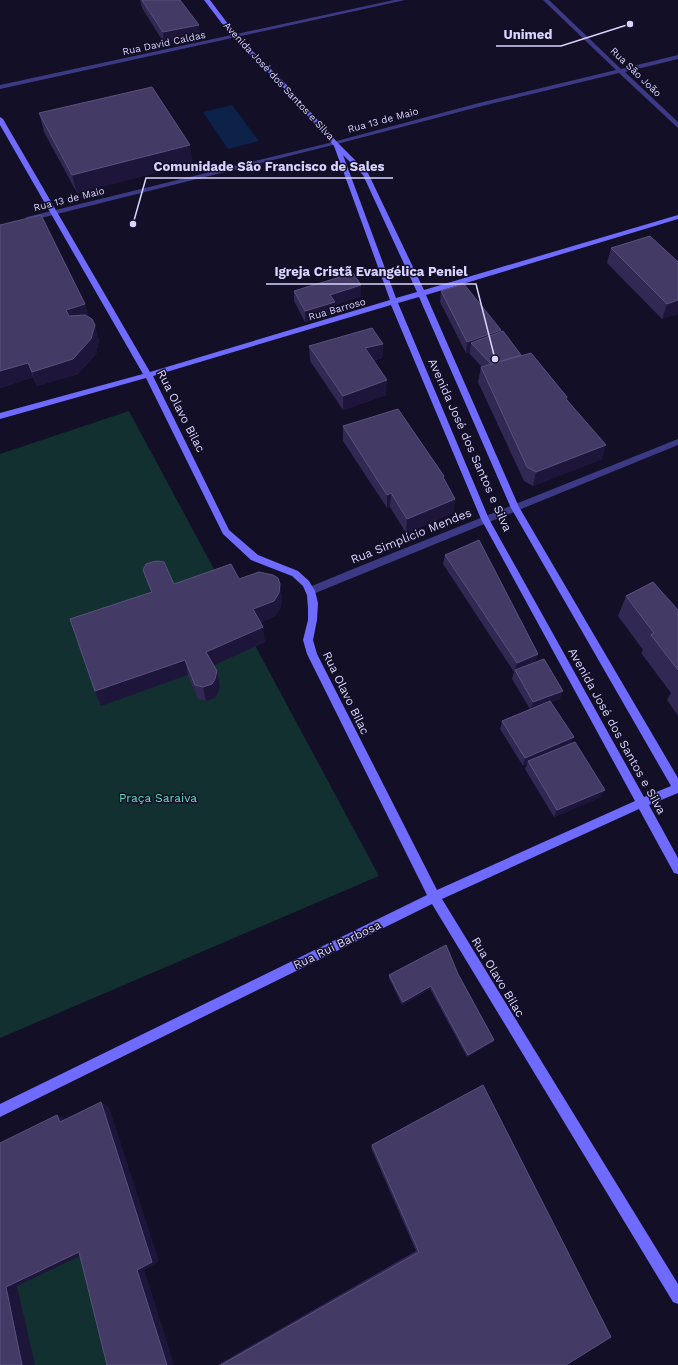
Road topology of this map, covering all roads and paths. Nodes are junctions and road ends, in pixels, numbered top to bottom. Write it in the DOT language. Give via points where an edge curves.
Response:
graph roads {
  1 [pos="207,0"];
  2 [pos="402,0"];
  3 [pos="546,0"];
  4 [pos="235,37"];
  5 [pos="678,57"];
  6 [pos="621,71"];
  7 [pos="0,87"];
  8 [pos="0,119"];
  9 [pos="678,126"];
  10 [pos="336,143"];
  11 [pos="55,212"];
  12 [pos="678,217"];
  13 [pos="21,221"];
  14 [pos="422,294"];
  15 [pos="394,302"];
  16 [pos="148,375"];
  17 [pos="0,416"];
  18 [pos="678,442"];
  19 [pos="516,508"];
  20 [pos="485,518"];
  21 [pos="310,590"];
  22 [pos="678,788"];
  23 [pos="642,803"];
  24 [pos="678,869"];
  25 [pos="434,897"];
  26 [pos="0,1111"];
  27 [pos="678,1297"];
  1 -- 4 [label="street, Avenida José dos Santos e Silva"];
  2 -- 4 [label="street, Rua David Caldas"];
  3 -- 6 [label="street, Rua São João"];
  4 -- 7 [label="street, Rua David Caldas"];
  4 -- 10 [label="street, Avenida José dos Santos e Silva" via="282,83"];
  5 -- 6 [label="street, Rua 13 de Maio"];
  6 -- 9 [label="street, Rua São João"];
  6 -- 10 [label="street, Rua 13 de Maio" via="481,104"];
  8 -- 11 [label="street, Rua Olavo Bilac"];
  10 -- 11 [label="street, Rua 13 de Maio"];
  10 -- 14 [label="street, Avenida José dos Santos e Silva" via="366,174"];
  10 -- 15 [label="street, Avenida José dos Santos e Silva"];
  11 -- 13 [label="street, Rua 13 de Maio"];
  11 -- 16 [label="street, Rua Olavo Bilac"];
  12 -- 14 [label="street, Rua Barroso"];
  14 -- 15 [label="street, Rua Barroso"];
  14 -- 19 [label="street, Avenida José dos Santos e Silva"];
  15 -- 16 [label="street, Rua Barroso"];
  15 -- 20 [label="street, Avenida José dos Santos e Silva"];
  16 -- 17 [label="street, Rua Barroso"];
  16 -- 21 [label="street, Rua Olavo Bilac" via="226,532 242,548 259,559 287,568 302,578"];
  18 -- 19 [label="street, Rua Simplício Mendes"];
  19 -- 20 [label="street, Rua Simplício Mendes"];
  19 -- 22 [label="street, Avenida José dos Santos e Silva"];
  20 -- 21 [label="street, Rua Simplício Mendes"];
  20 -- 23 [label="street, Avenida José dos Santos e Silva"];
  21 -- 25 [label="street, Rua Olavo Bilac" via="310,649"];
  22 -- 23 [label="street, Rua Rui Barbosa"];
  23 -- 24 [label="street, Avenida José dos Santos e Silva"];
  23 -- 25 [label="street, Rua Rui Barbosa"];
  25 -- 26 [label="street, Rua Rui Barbosa"];
  25 -- 27 [label="street, Rua Olavo Bilac"];
}
